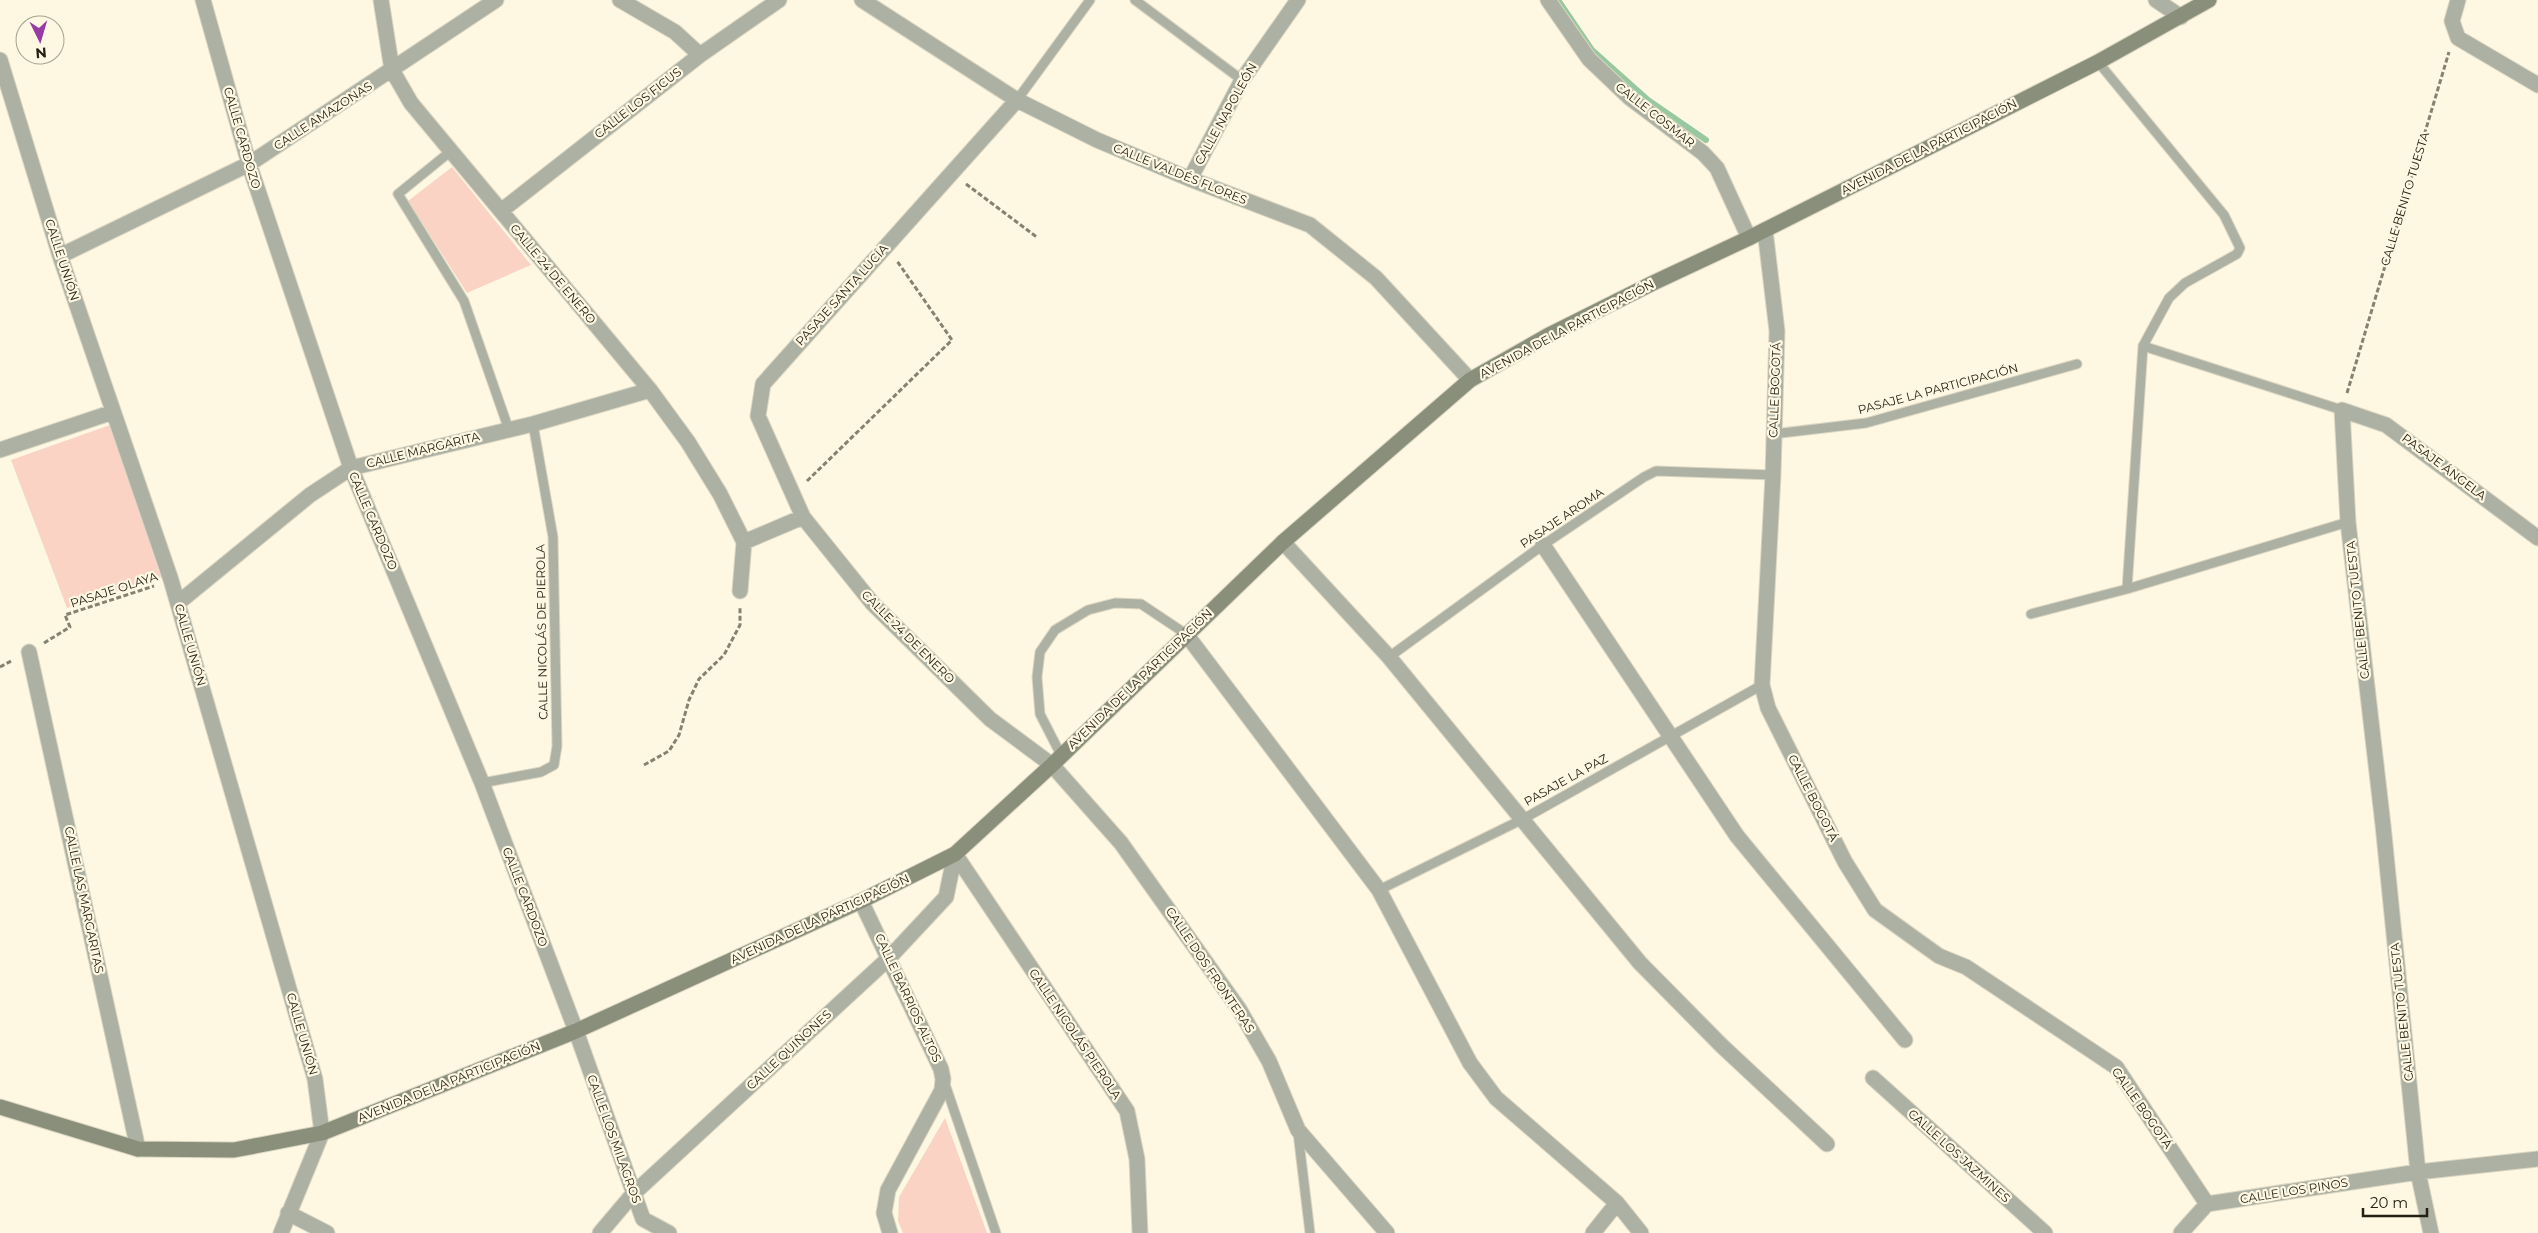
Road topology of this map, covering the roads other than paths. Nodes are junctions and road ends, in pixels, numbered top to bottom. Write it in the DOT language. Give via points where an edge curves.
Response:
graph roads {
  1 [pos="203,0"];
  2 [pos="381,0"];
  3 [pos="496,0"];
  4 [pos="620,0"];
  5 [pos="779,0"];
  6 [pos="862,0"];
  7 [pos="1090,0"];
  8 [pos="1136,0"];
  9 [pos="1298,0"];
  10 [pos="1548,0"];
  11 [pos="2156,0"];
  12 [pos="2209,0"];
  13 [pos="2458,0"];
  14 [pos="2182,17"];
  15 [pos="700,55"];
  16 [pos="0,60"];
  17 [pos="2098,62"];
  18 [pos="392,70"];
  19 [pos="1242,80"];
  20 [pos="2538,86"];
  21 [pos="1017,100"];
  22 [pos="451,151"];
  23 [pos="249,164"];
  24 [pos="1190,179"];
  25 [pos="501,211"];
  26 [pos="1764,230"];
  27 [pos="1749,238"];
  28 [pos="60,256"];
  29 [pos="2143,346"];
  30 [pos="2077,364"];
  31 [pos="1470,380"];
  32 [pos="650,390"];
  33 [pos="2342,410"];
  34 [pos="113,412"];
  35 [pos="533,424"];
  36 [pos="509,430"];
  37 [pos="1773,434"];
  38 [pos="0,450"];
  39 [pos="351,468"];
  40 [pos="1774,475"];
  41 [pos="802,517"];
  42 [pos="2348,522"];
  43 [pos="2538,538"];
  44 [pos="744,542"];
  45 [pos="1283,542"];
  46 [pos="1543,545"];
  47 [pos="2127,589"];
  48 [pos="740,591"];
  49 [pos="178,603"];
  50 [pos="2031,614"];
  51 [pos="1186,634"];
  52 [pos="29,652"];
  53 [pos="1389,657"];
  54 [pos="1762,685"];
  55 [pos="1672,736"];
  56 [pos="1056,760"];
  57 [pos="482,783"];
  58 [pos="1524,819"];
  59 [pos="955,854"];
  60 [pos="1379,890"];
  61 [pos="862,901"];
  62 [pos="889,958"];
  63 [pos="576,1031"];
  64 [pos="1905,1040"];
  65 [pos="1873,1078"];
  66 [pos="944,1079"];
  67 [pos="0,1107"];
  68 [pos="1298,1130"];
  69 [pos="322,1134"];
  70 [pos="1827,1144"];
  71 [pos="138,1148"];
  72 [pos="2538,1159"];
  73 [pos="2418,1172"];
  74 [pos="633,1194"];
  75 [pos="1617,1203"];
  76 [pos="2207,1204"];
  77 [pos="288,1213"];
  78 [pos="885,1231"];
  79 [pos="1385,1232"];
  80 [pos="281,1233"];
  81 [pos="327,1233"];
  82 [pos="600,1233"];
  83 [pos="669,1233"];
  84 [pos="996,1233"];
  85 [pos="1140,1233"];
  86 [pos="1310,1233"];
  87 [pos="1593,1233"];
  88 [pos="1641,1233"];
  89 [pos="2045,1233"];
  90 [pos="2181,1233"];
  91 [pos="2431,1233"];
  1 -- 23 [label="street, CALLE CARDOZO"];
  2 -- 18 [label="street, CALLE 24 DE ENERO"];
  3 -- 18 [label="street, CALLE AMAZONAS"];
  4 -- 15 [label="street" via="675,32"];
  5 -- 15 [label="street, CALLE LOS FICUS"];
  6 -- 21 [label="street, CALLE VALDÉS FLORES"];
  7 -- 21 [label="lane"];
  8 -- 19 [label="lane"];
  9 -- 19 [label="street, CALLE NAPOLEÓN"];
  10 -- 27 [label="street, CALLE COSMAR" via="1589,59 1630,98 1704,153 1717,168"];
  11 -- 14 [label="street"];
  12 -- 14 [label="main road, AVENIDA DE LA PARTICIPACIÓN"];
  13 -- 20 [label="street" via="2452,21 2458,38"];
  14 -- 17 [label="main road, AVENIDA DE LA PARTICIPACIÓN"];
  15 -- 25 [label="street, CALLE LOS FICUS"];
  16 -- 28 [label="street, CALLE UNIÓN"];
  17 -- 26 [label="main road, AVENIDA DE LA PARTICIPACIÓN"];
  17 -- 29 [label="lane" via="2224,215 2240,248 2237,254 2185,283 2169,298"];
  18 -- 22 [label="street, CALLE 24 DE ENERO" via="412,103"];
  18 -- 23 [label="street, CALLE AMAZONAS"];
  19 -- 24 [label="street, CALLE NAPOLEÓN"];
  21 -- 24 [label="street, CALLE VALDÉS FLORES" via="1097,140"];
  21 -- 41 [label="street, PASAJE SANTA LUCÍA" via="763,384 758,416"];
  22 -- 25 [label="street, CALLE 24 DE ENERO"];
  22 -- 36 [label="lane" via="398,194 464,300"];
  23 -- 28 [label="street, CALLE AMAZONAS"];
  23 -- 39 [label="street, CALLE CARDOZO"];
  24 -- 31 [label="street, CALLE VALDÉS FLORES" via="1310,225 1376,278"];
  25 -- 32 [label="street, CALLE 24 DE ENERO"];
  26 -- 27 [label="main road, AVENIDA DE LA PARTICIPACIÓN"];
  26 -- 37 [label="street, CALLE BOGOTÁ" via="1777,331"];
  27 -- 31 [label="main road, AVENIDA DE LA PARTICIPACIÓN" via="1653,282"];
  28 -- 34 [label="street, CALLE UNIÓN"];
  29 -- 33 [label="lane"];
  29 -- 47 [label="lane"];
  30 -- 37 [label="lane, PASAJE LA PARTICIPACIÓN" via="1866,422"];
  31 -- 45 [label="main road, AVENIDA DE LA PARTICIPACIÓN"];
  32 -- 35 [label="street, CALLE MARGARITA"];
  32 -- 44 [label="street, CALLE 24 DE ENERO" via="711,479"];
  33 -- 42 [label="street, CALLE BENITO TUESTA"];
  33 -- 43 [label="street, PASAJE ÁNGELA" via="2386,425"];
  34 -- 38 [label="street"];
  34 -- 49 [label="street, CALLE UNIÓN"];
  35 -- 36 [label="street, CALLE MARGARITA"];
  35 -- 57 [label="lane, CALLE NICOLÁS DE PIEROLA" via="553,537 557,746 554,765 542,772"];
  36 -- 39 [label="street, CALLE MARGARITA"];
  37 -- 40 [label="street, CALLE BOGOTÁ"];
  39 -- 49 [label="street, CALLE MARGARITA" via="310,495"];
  39 -- 57 [label="street, CALLE CARDOZO"];
  40 -- 46 [label="lane, PASAJE AROMA" via="1656,472"];
  40 -- 54 [label="street, CALLE BOGOTÁ"];
  41 -- 44 [label="street"];
  41 -- 56 [label="street, CALLE 24 DE ENERO" via="873,604 990,719"];
  42 -- 47 [label="lane"];
  42 -- 73 [label="street, CALLE BENITO TUESTA"];
  44 -- 48 [label="street"];
  45 -- 51 [label="main road, AVENIDA DE LA PARTICIPACIÓN"];
  45 -- 53 [label="street"];
  46 -- 53 [label="lane, PASAJE AROMA"];
  46 -- 55 [label="street"];
  47 -- 50 [label="lane"];
  49 -- 69 [label="street, CALLE UNIÓN" via="315,1079"];
  51 -- 56 [label="main road, AVENIDA DE LA PARTICIPACIÓN"];
  51 -- 56 [label="lane" via="1141,604 1124,603 1088,610 1055,630 1040,652 1037,677 1040,714"];
  51 -- 60 [label="street"];
  52 -- 71 [label="street, CALLE LAS MARGARITAS"];
  53 -- 58 [label="street"];
  54 -- 55 [label="lane, PASAJE LA PAZ"];
  54 -- 76 [label="street, CALLE BOGOTÁ" via="1768,708 1836,845 1875,910 1940,956 1966,967 2116,1067"];
  55 -- 58 [label="lane, PASAJE LA PAZ"];
  55 -- 64 [label="street" via="1737,836"];
  56 -- 59 [label="main road, AVENIDA DE LA PARTICIPACIÓN"];
  56 -- 68 [label="street, CALLE DOS FRONTERAS" via="1121,843 1239,1010 1269,1061"];
  57 -- 63 [label="street, CALLE CARDOZO"];
  58 -- 60 [label="lane, PASAJE LA PAZ"];
  58 -- 70 [label="street" via="1640,963 1722,1046"];
  59 -- 61 [label="main road, AVENIDA DE LA PARTICIPACIÓN"];
  59 -- 62 [label="street, CALLE QUIÑONES" via="946,897"];
  59 -- 85 [label="street, CALLE NICOLÁS PIEROLA" via="1127,1111 1137,1159"];
  60 -- 75 [label="street" via="1470,1062 1496,1098"];
  61 -- 62 [label="street, CALLE BARRIOS ALTOS"];
  61 -- 63 [label="main road, AVENIDA DE LA PARTICIPACIÓN"];
  62 -- 66 [label="street, CALLE BARRIOS ALTOS"];
  62 -- 74 [label="street, CALLE QUIÑONES"];
  63 -- 69 [label="main road, AVENIDA DE LA PARTICIPACIÓN"];
  63 -- 74 [label="street, CALLE LOS MILAGROS"];
  65 -- 89 [label="street, CALLE LOS JAZMINES"];
  66 -- 78 [label="street, CALLE BARRIOS ALTOS" via="942,1090 888,1190"];
  66 -- 84 [label="lane"];
  67 -- 71 [label="main road, AVENIDA DE LA PARTICIPACIÓN"];
  68 -- 79 [label="street, CALLE DOS FRONTERAS"];
  68 -- 86 [label="lane"];
  69 -- 71 [label="main road, AVENIDA DE LA PARTICIPACIÓN" via="234,1150"];
  69 -- 77 [label="street"];
  72 -- 73 [label="street, CALLE LOS PINOS"];
  73 -- 76 [label="street, CALLE LOS PINOS"];
  73 -- 91 [label="street, CALLE BENITO TUESTA"];
  74 -- 82 [label="street, CALLE QUIÑONES"];
  74 -- 83 [label="street, CALLE LOS MILAGROS" via="643,1218"];
  75 -- 87 [label="street"];
  75 -- 88 [label="street"];
  76 -- 90 [label="street"];
  77 -- 80 [label="street"];
  77 -- 81 [label="street"];
}
